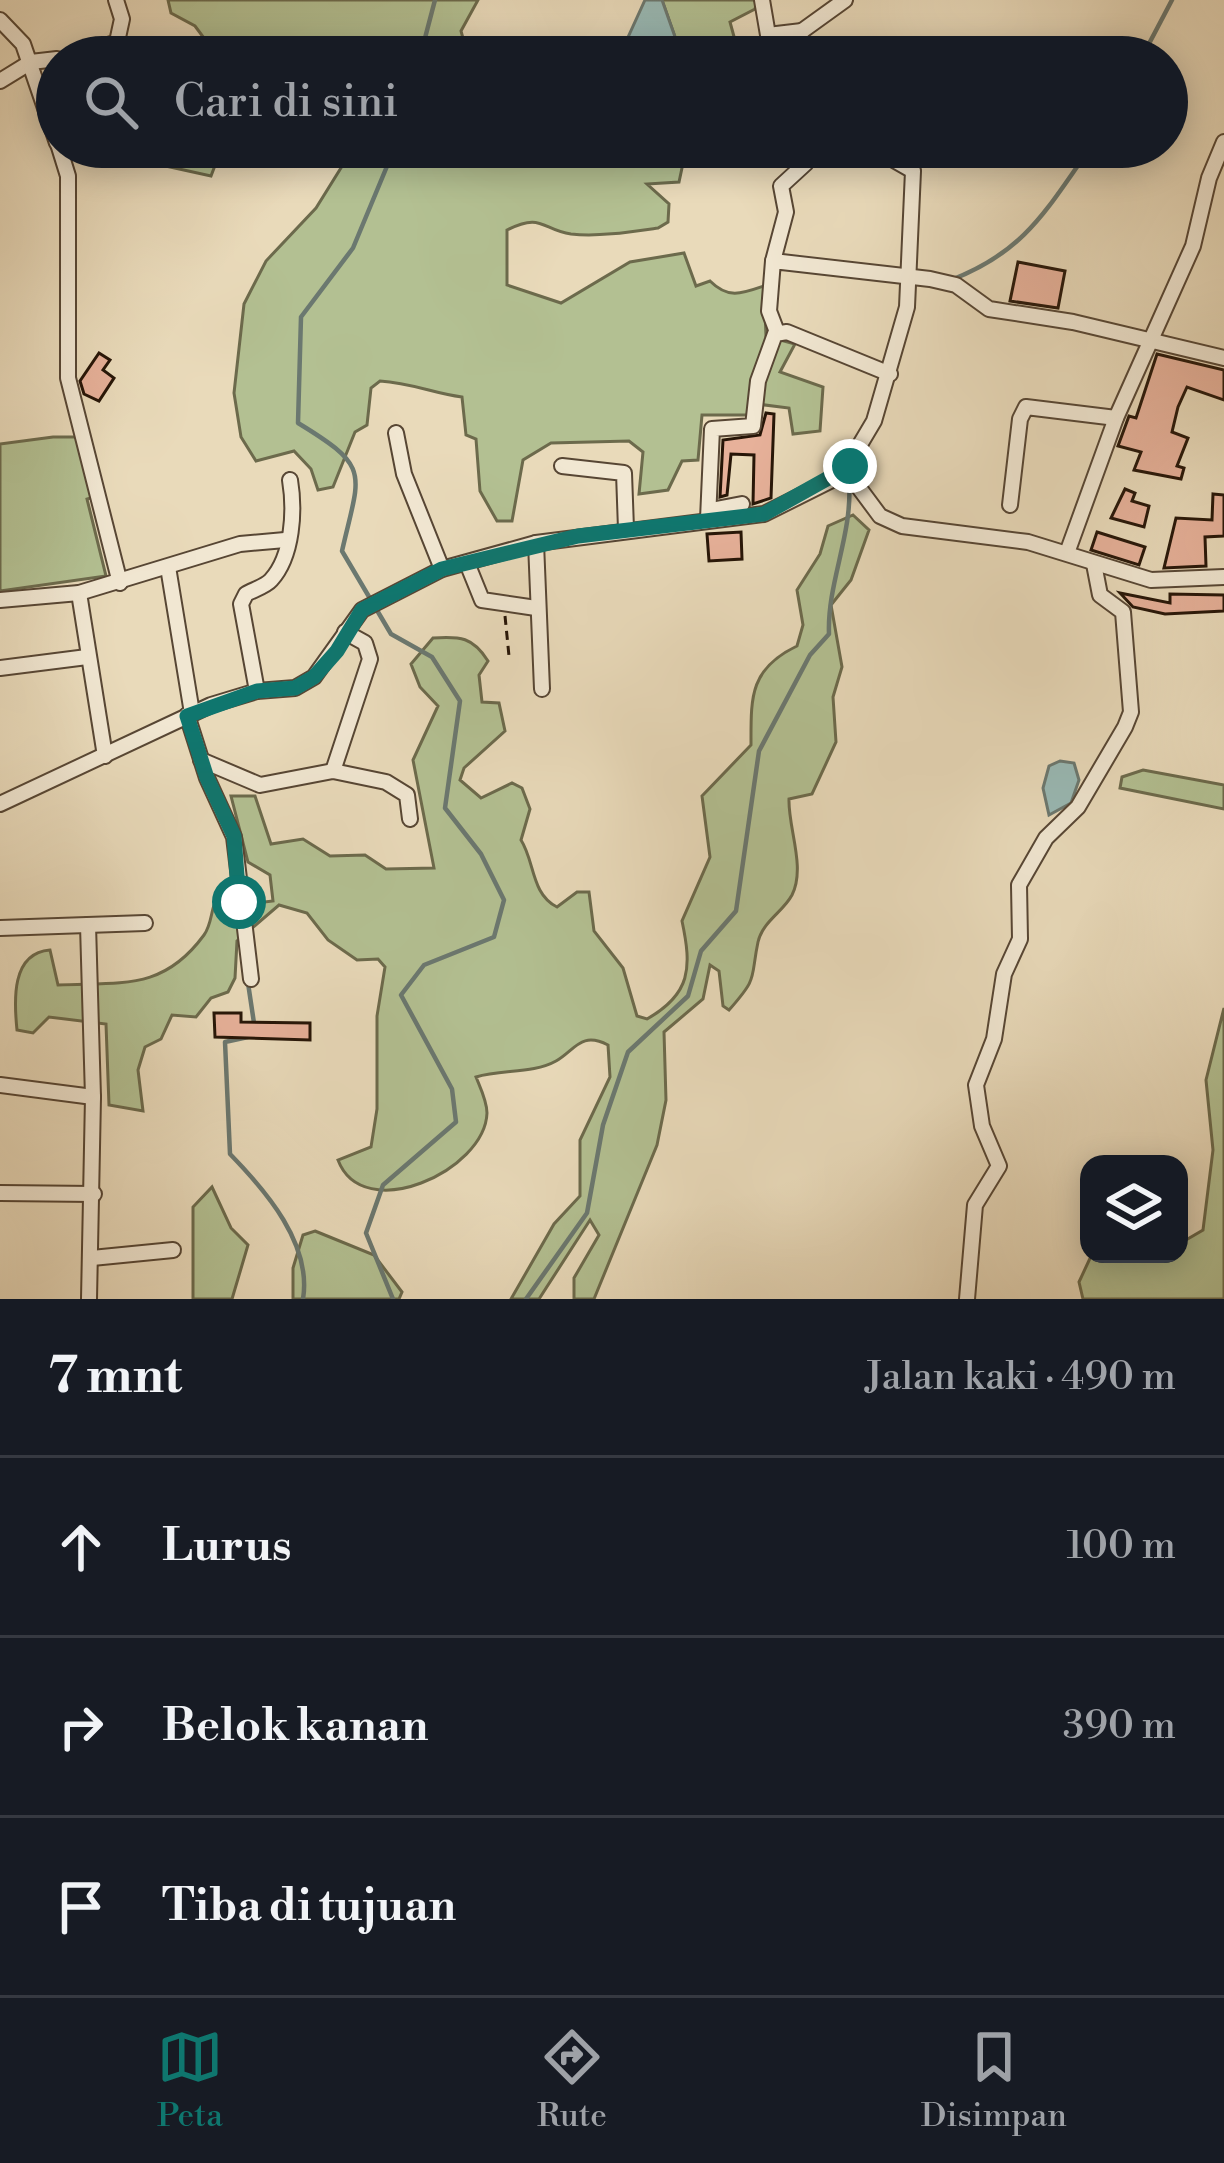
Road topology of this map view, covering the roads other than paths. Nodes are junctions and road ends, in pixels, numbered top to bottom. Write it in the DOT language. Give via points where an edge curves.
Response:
graph roads {
  1 [pos="116,0"];
  2 [pos="762,0"];
  3 [pos="845,0"];
  4 [pos="0,20"];
  5 [pos="802,31"];
  6 [pos="118,36"];
  7 [pos="800,36"];
  8 [pos="36,61"];
  9 [pos="31,62"];
  10 [pos="36,77"];
  11 [pos="0,81"];
  12 [pos="1224,142"];
  13 [pos="65,168"];
  14 [pos="801,168"];
  15 [pos="909,168"];
  16 [pos="1219,168"];
  17 [pos="773,261"];
  18 [pos="910,277"];
  19 [pos="777,332"];
  20 [pos="1150,340"];
  21 [pos="1224,358"];
  22 [pos="890,374"];
  23 [pos="1116,418"];
  24 [pos="396,433"];
  25 [pos="562,466"];
  26 [pos="846,476"];
  27 [pos="290,480"];
  28 [pos="742,504"];
  29 [pos="1010,505"];
  30 [pos="712,519"];
  31 [pos="626,529"];
  32 [pos="285,540"];
  33 [pos="536,543"];
  34 [pos="1067,553"];
  35 [pos="467,563"];
  36 [pos="1094,564"];
  37 [pos="168,567"];
  38 [pos="442,569"];
  39 [pos="1224,577"];
  40 [pos="120,583"];
  41 [pos="80,593"];
  42 [pos="0,600"];
  43 [pos="536,608"];
  44 [pos="345,632"];
  45 [pos="87,657"];
  46 [pos="0,668"];
  47 [pos="542,689"];
  48 [pos="257,691"];
  49 [pos="189,714"];
  50 [pos="104,756"];
  51 [pos="201,760"];
  52 [pos="333,771"];
  53 [pos="0,803"];
  54 [pos="410,819"];
  55 [pos="145,923"];
  56 [pos="88,926"];
  57 [pos="0,928"];
  58 [pos="250,979"];
  59 [pos="0,1085"];
  60 [pos="93,1097"];
  61 [pos="0,1193"];
  62 [pos="94,1194"];
  63 [pos="173,1250"];
  64 [pos="92,1258"];
  65 [pos="88,1299"];
  66 [pos="967,1299"];
  1 -- 6 [label="street"];
  2 -- 5 [label="street" via="768,35"];
  3 -- 5 [label="street"];
  4 -- 9 [label="street"];
  5 -- 7 [label="street"];
  8 -- 9 [label="street"];
  9 -- 10 [label="street"];
  9 -- 11 [label="street"];
  12 -- 16 [label="street"];
  13 -- 40 [label="street" via="68,378"];
  14 -- 17 [label="street" via="781,186 786,212"];
  15 -- 18 [label="street"];
  16 -- 20 [label="street"];
  17 -- 18 [label="street"];
  17 -- 19 [label="street" via="769,311"];
  18 -- 20 [label="street" via="956,285 989,309"];
  18 -- 22 [label="street"];
  19 -- 22 [label="street"];
  19 -- 30 [label="street" via="758,381 753,426 712,429"];
  20 -- 21 [label="street"];
  20 -- 23 [label="street"];
  22 -- 26 [label="street"];
  23 -- 29 [label="street" via="1026,407"];
  23 -- 34 [label="street"];
  24 -- 38 [label="street"];
  25 -- 31 [label="street" via="625,473"];
  26 -- 30 [label="street" via="773,512"];
  26 -- 34 [label="street" via="880,516 902,526"];
  27 -- 32 [label="street" via="294,517"];
  28 -- 30 [label="street" via="716,509"];
  30 -- 31 [label="street"];
  31 -- 33 [label="street"];
  32 -- 37 [label="street" via="239,544"];
  32 -- 48 [label="street" via="273,578 241,604"];
  33 -- 35 [label="street"];
  33 -- 43 [label="street"];
  34 -- 36 [label="street"];
  35 -- 38 [label="street"];
  35 -- 43 [label="street" via="475,594"];
  36 -- 39 [label="street" via="1151,580"];
  36 -- 66 [label="street" via="1100,595 1123,612 1130,712 1078,807 1046,838 1019,885 1020,939 976,1085 999,1166 975,1205"];
  37 -- 40 [label="street"];
  37 -- 49 [label="street"];
  38 -- 44 [label="street" via="362,610"];
  40 -- 41 [label="street"];
  41 -- 42 [label="street"];
  41 -- 45 [label="street"];
  43 -- 47 [label="street"];
  44 -- 48 [label="street" via="314,677 295,688"];
  44 -- 52 [label="street" via="365,643 370,659"];
  45 -- 46 [label="street"];
  45 -- 50 [label="street"];
  48 -- 49 [label="street"];
  49 -- 50 [label="street"];
  49 -- 51 [label="street"];
  50 -- 53 [label="street"];
  51 -- 52 [label="street" via="260,785"];
  51 -- 58 [label="street" via="234,836"];
  52 -- 54 [label="street" via="401,788"];
  55 -- 56 [label="street"];
  56 -- 57 [label="street"];
  56 -- 60 [label="street"];
  59 -- 60 [label="street"];
  60 -- 62 [label="street"];
  61 -- 62 [label="street"];
  62 -- 64 [label="street"];
  63 -- 64 [label="street"];
  64 -- 65 [label="street"];
}
